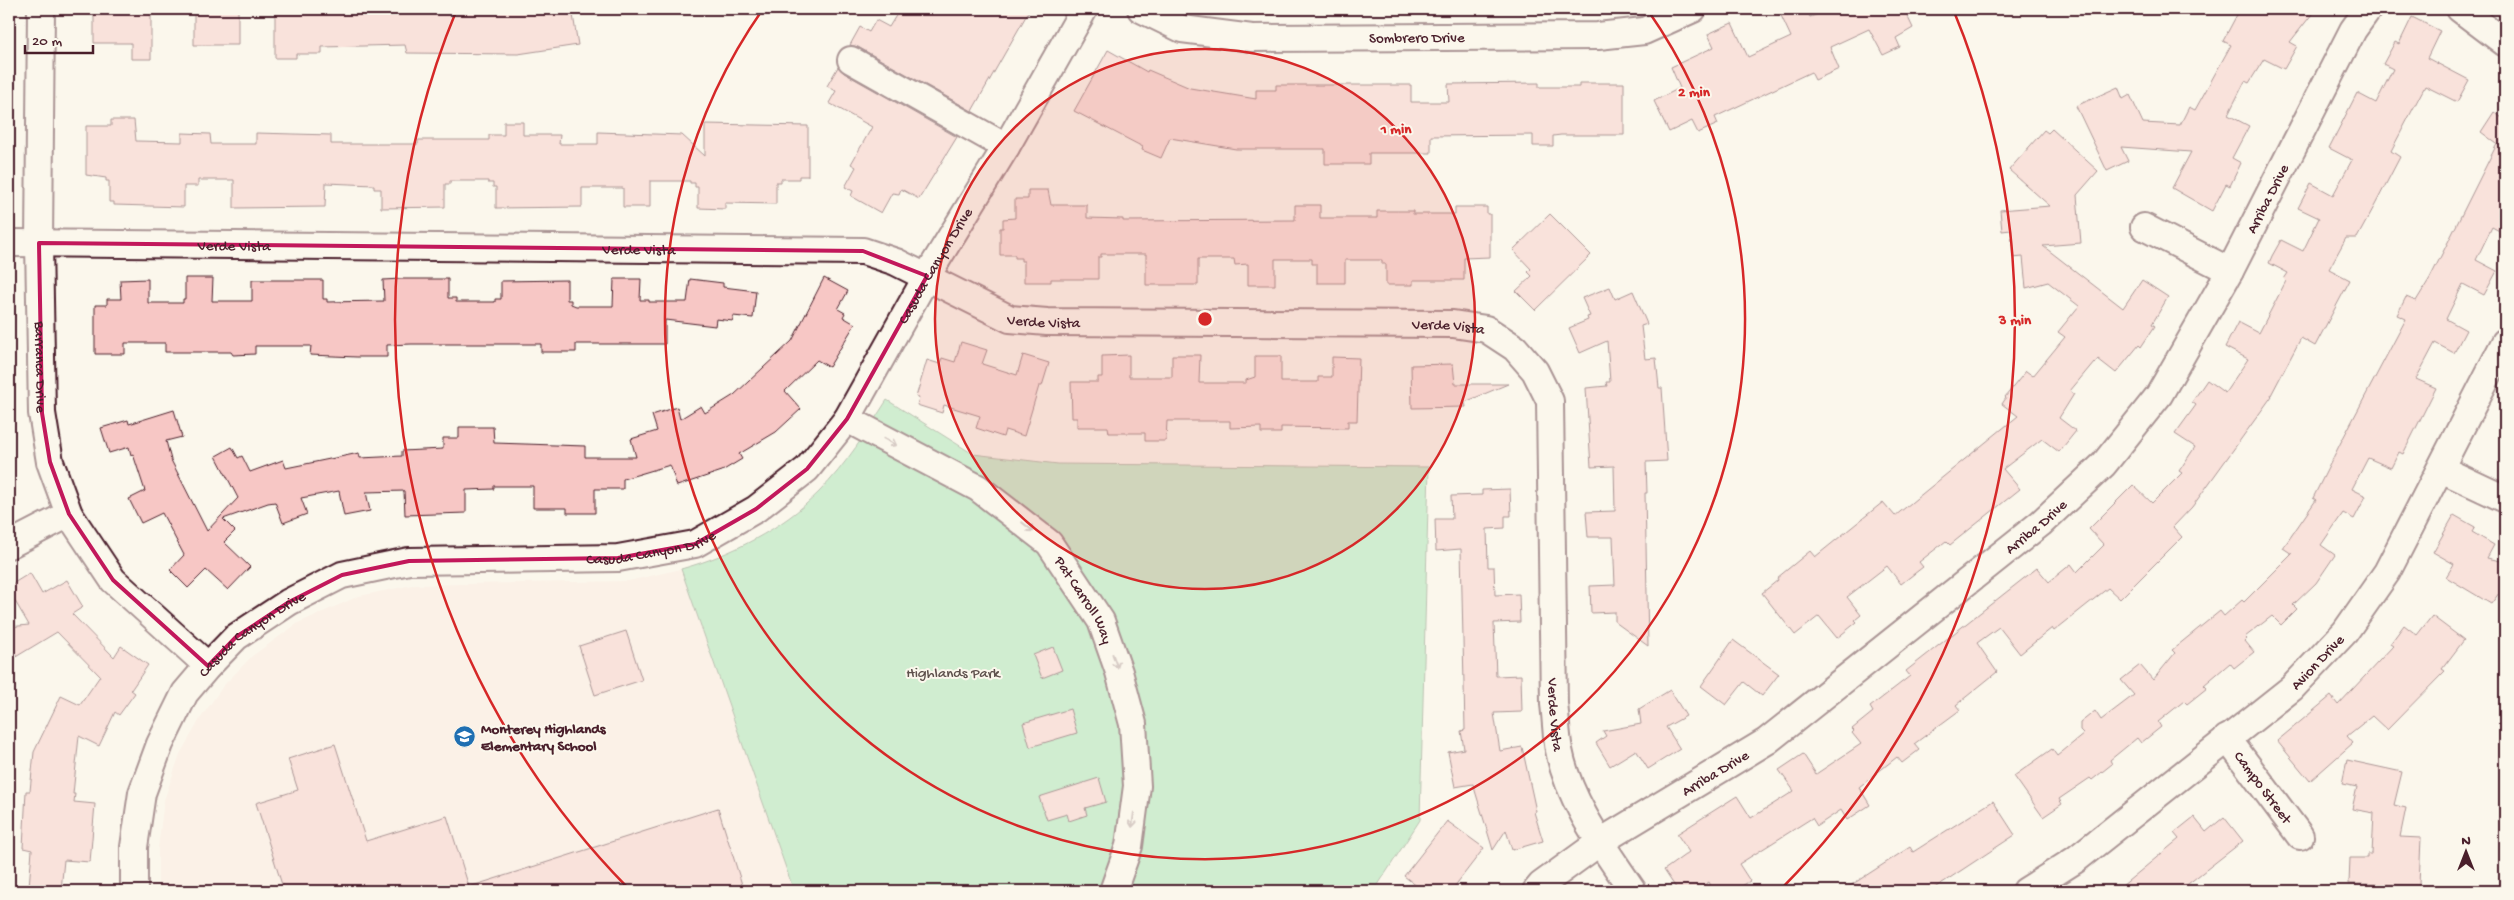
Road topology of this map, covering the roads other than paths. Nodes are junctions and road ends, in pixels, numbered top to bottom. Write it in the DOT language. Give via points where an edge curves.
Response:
graph roads {
  1 [pos="41,9"];
  2 [pos="1084,9"];
  3 [pos="1141,9"];
  4 [pos="1693,9"];
  5 [pos="2368,9"];
  6 [pos="2460,9"];
  7 [pos="2505,43"];
  8 [pos="851,60"];
  9 [pos="1006,147"];
  10 [pos="2144,227"];
  11 [pos="9,243"];
  12 [pos="39,244"];
  13 [pos="2230,271"];
  14 [pos="927,276"];
  15 [pos="2505,342"];
  16 [pos="847,419"];
  17 [pos="2441,469"];
  18 [pos="2505,499"];
  19 [pos="69,514"];
  20 [pos="9,545"];
  21 [pos="208,666"];
  22 [pos="2227,738"];
  23 [pos="2300,836"];
  24 [pos="1600,842"];
  25 [pos="134,891"];
  26 [pos="1113,891"];
  27 [pos="1536,891"];
  28 [pos="1633,891"];
  29 [pos="2026,891"];
  1 -- 12 [label="street, Barranca Drive"];
  2 -- 9 [label="street, Casuda Canyon Drive"];
  3 -- 4 [label="street, Sombrero Drive" via="1182,29 1252,38 1598,36 1644,31"];
  5 -- 13 [label="street, Arriba Drive" via="2353,30"];
  6 -- 7 [label="street"];
  8 -- 9 [label="street"];
  9 -- 14 [label="street, Casuda Canyon Drive"];
  10 -- 13 [label="street"];
  11 -- 12 [label="street, Verde Vista"];
  12 -- 14 [label="street, Verde Vista" via="863,251"];
  12 -- 19 [label="street, Barranca Drive" via="42,413 50,462"];
  13 -- 24 [label="street, Arriba Drive" via="2159,396 2104,464 2041,524 1767,741"];
  14 -- 16 [label="street, Casuda Canyon Drive"];
  14 -- 24 [label="street, Verde Vista" via="1010,319 1047,322 1453,324 1486,329 1516,348 1535,371 1550,401 1554,704 1559,750 1574,794"];
  15 -- 17 [label="street, Avion Drive"];
  16 -- 21 [label="street, Casuda Canyon Drive" via="807,469 756,509 694,544 618,558 409,561 342,576 289,602 236,637"];
  16 -- 26 [label="street, Pat Carroll Way, one-way" via="978,488 1049,543 1101,621 1120,672 1133,724 1137,786 1130,846"];
  17 -- 18 [label="street"];
  17 -- 22 [label="street, Avion Drive" via="2387,572 2345,632 2292,688"];
  19 -- 20 [label="street"];
  19 -- 21 [label="street, Barranca Drive" via="113,580"];
  21 -- 25 [label="street, Casuda Canyon Drive" via="186,693 160,744 142,793 134,847"];
  22 -- 23 [label="street, Campo Street"];
  22 -- 29 [label="street, Avion Drive" via="2075,860"];
  24 -- 27 [label="street, Arriba Drive"];
  24 -- 28 [label="street, Verde Vista"];
}
